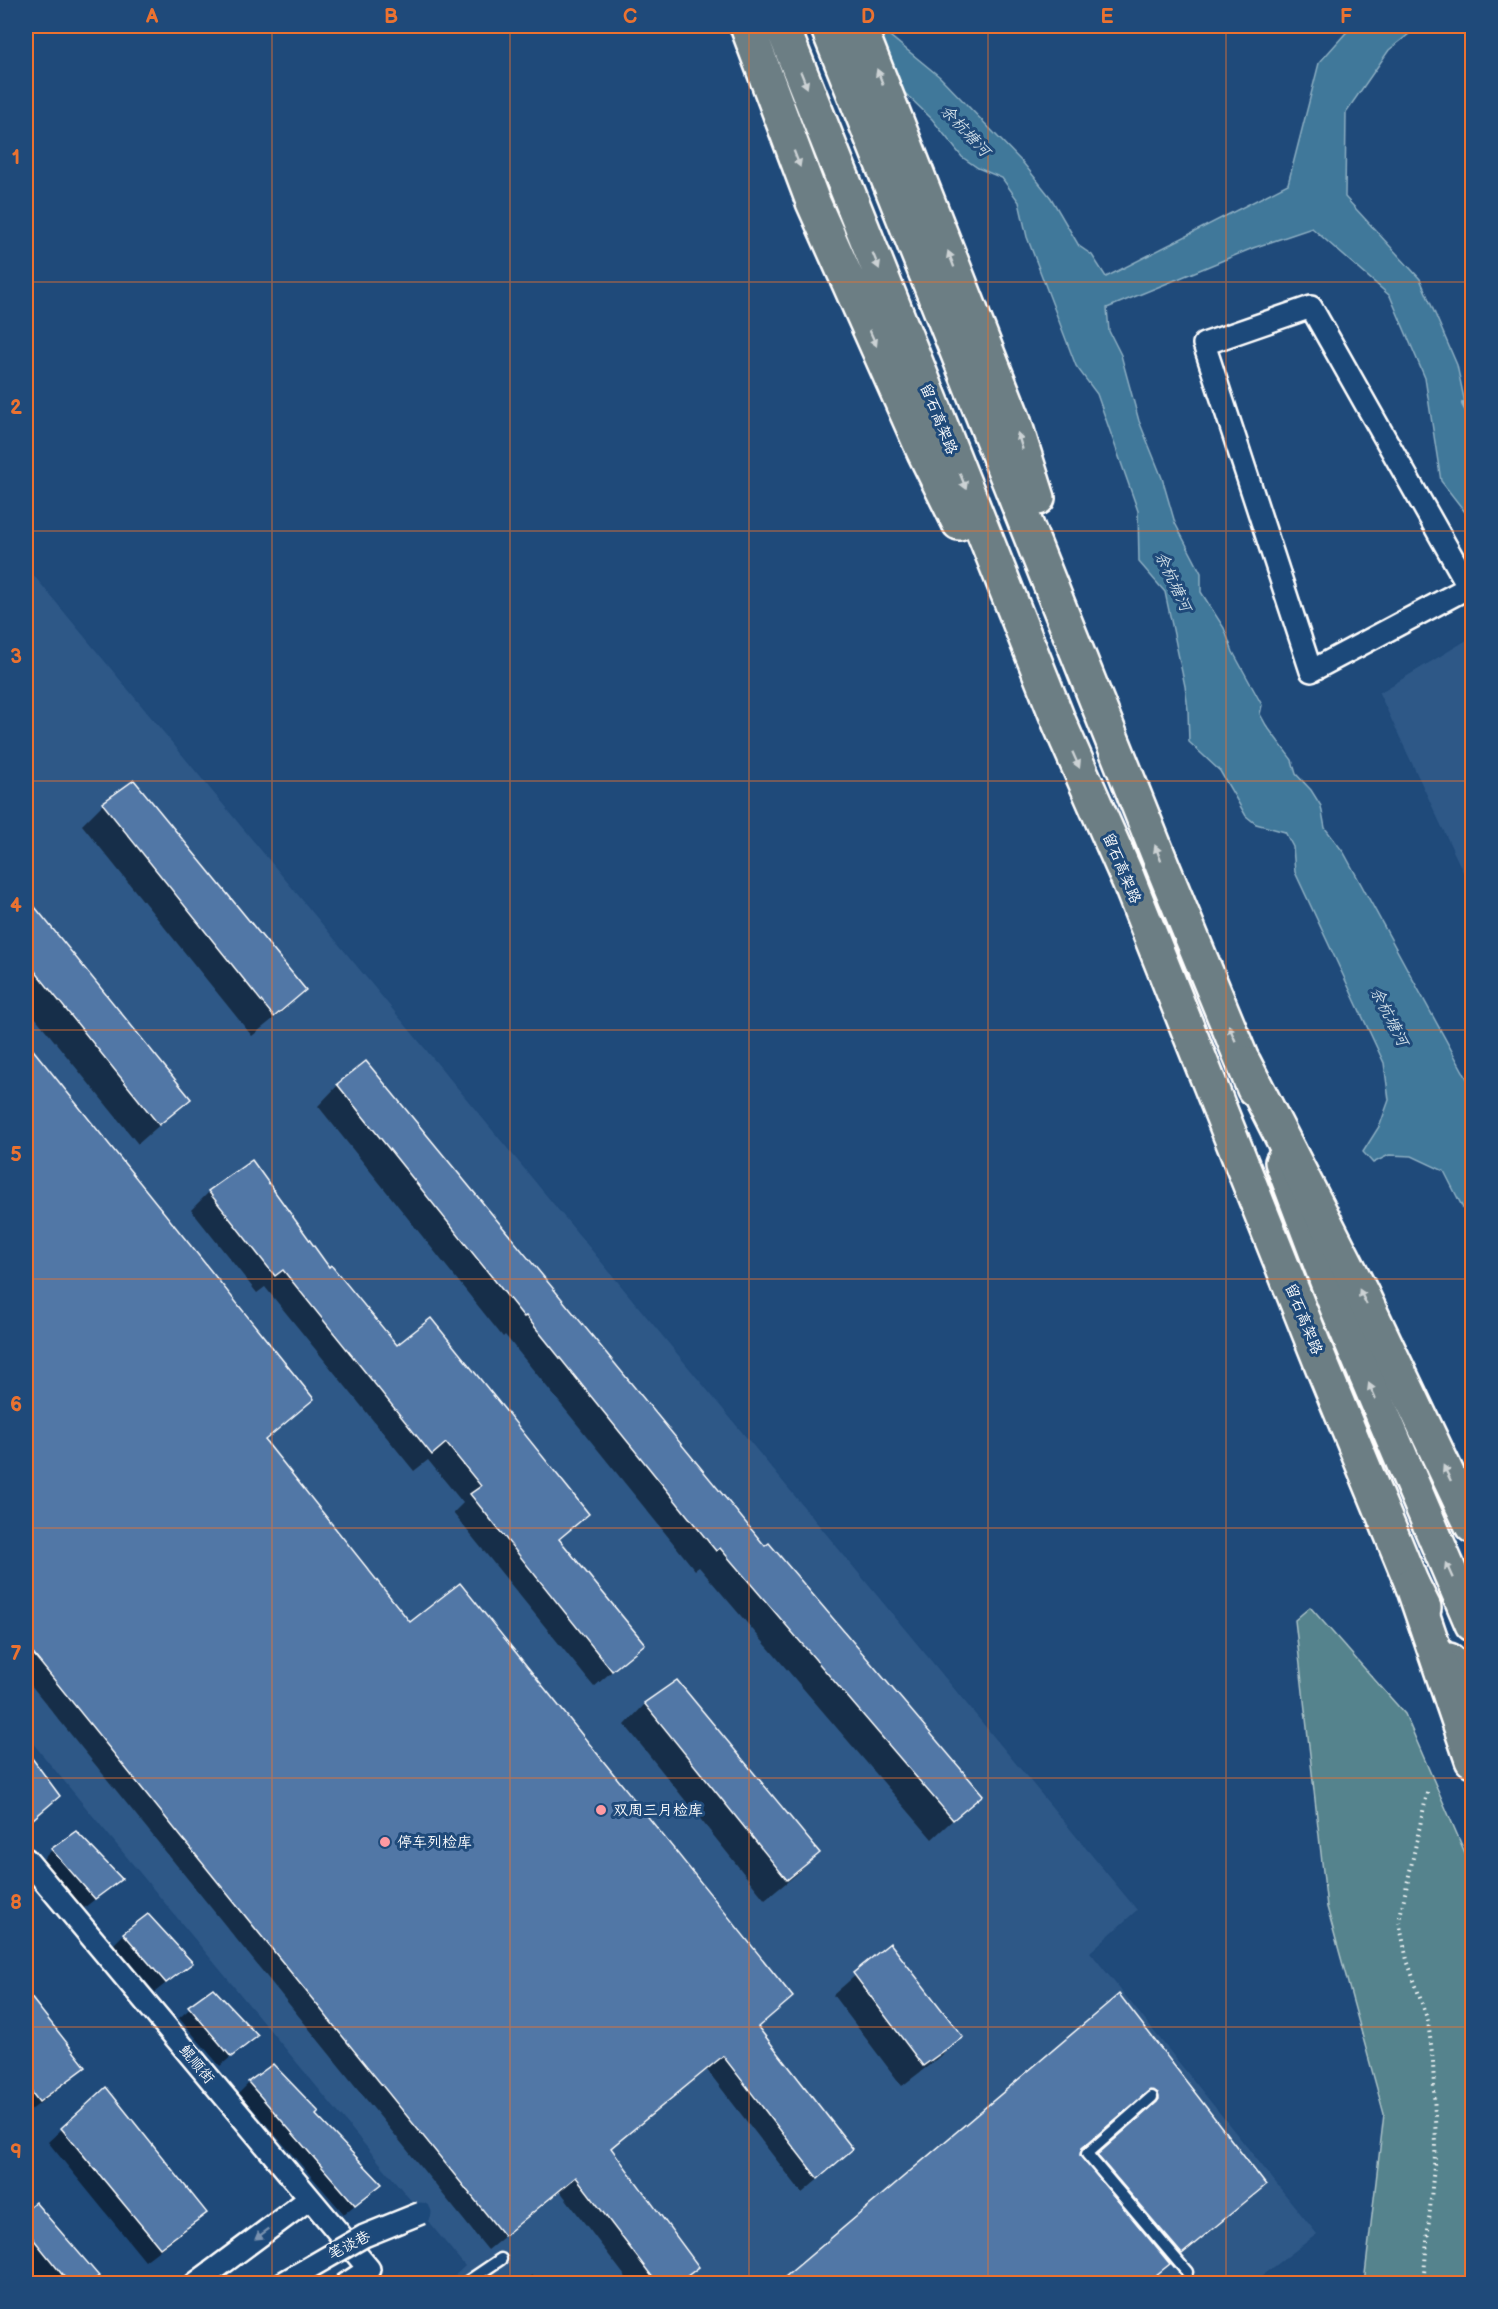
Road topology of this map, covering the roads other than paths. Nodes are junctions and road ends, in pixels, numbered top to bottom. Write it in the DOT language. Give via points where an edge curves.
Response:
graph roads {
  1 [pos="747,26"];
  2 [pos="782,26"];
  3 [pos="827,26"];
  4 [pos="859,26"];
  5 [pos="1471,586"];
  6 [pos="1105,718"];
  7 [pos="1059,722"];
  8 [pos="1244,1063"];
  9 [pos="1473,1526"];
  10 [pos="1412,1584"];
  11 [pos="1473,1624"];
  12 [pos="1473,1707"];
  13 [pos="1473,1760"];
  14 [pos="26,1859"];
  15 [pos="1152,2097"];
  16 [pos="309,2199"];
  17 [pos="421,2213"];
  18 [pos="501,2259"];
  19 [pos="369,2269"];
  20 [pos="1186,2272"];
  21 [pos="195,2283"];
  22 [pos="281,2283"];
  23 [pos="346,2283"];
  24 [pos="464,2283"];
  1 -- 7 [label="highway, one-way" via="813,202 924,452"];
  2 -- 7 [label="highway, 留石高架路, one-way"];
  3 -- 6 [label="highway"];
  6 -- 4 [label="highway, one-way" via="1013,418"];
  5 -- 5 [label="street" via="1311,671 1204,344 1311,307"];
  8 -- 6 [label="highway, one-way"];
  7 -- 10 [label="highway, 留石高架路, one-way" via="1128,879"];
  9 -- 8 [label="highway, one-way" via="1361,1292"];
  11 -- 8 [label="highway, one-way" via="1336,1305"];
  10 -- 12 [label="highway, 留石高架路"];
  10 -- 13 [label="highway"];
  14 -- 16 [label="street, 鲲顺街"];
  15 -- 20 [label="lane" via="1087,2154"];
  16 -- 19 [label="street, 鲲顺街"];
  16 -- 21 [label="street, one-way"];
  17 -- 22 [label="street, 笔谈巷, bridge" via="364,2236"];
  18 -- 24 [label="lane"];
  19 -- 23 [label="street, 笔谈巷"];
}
